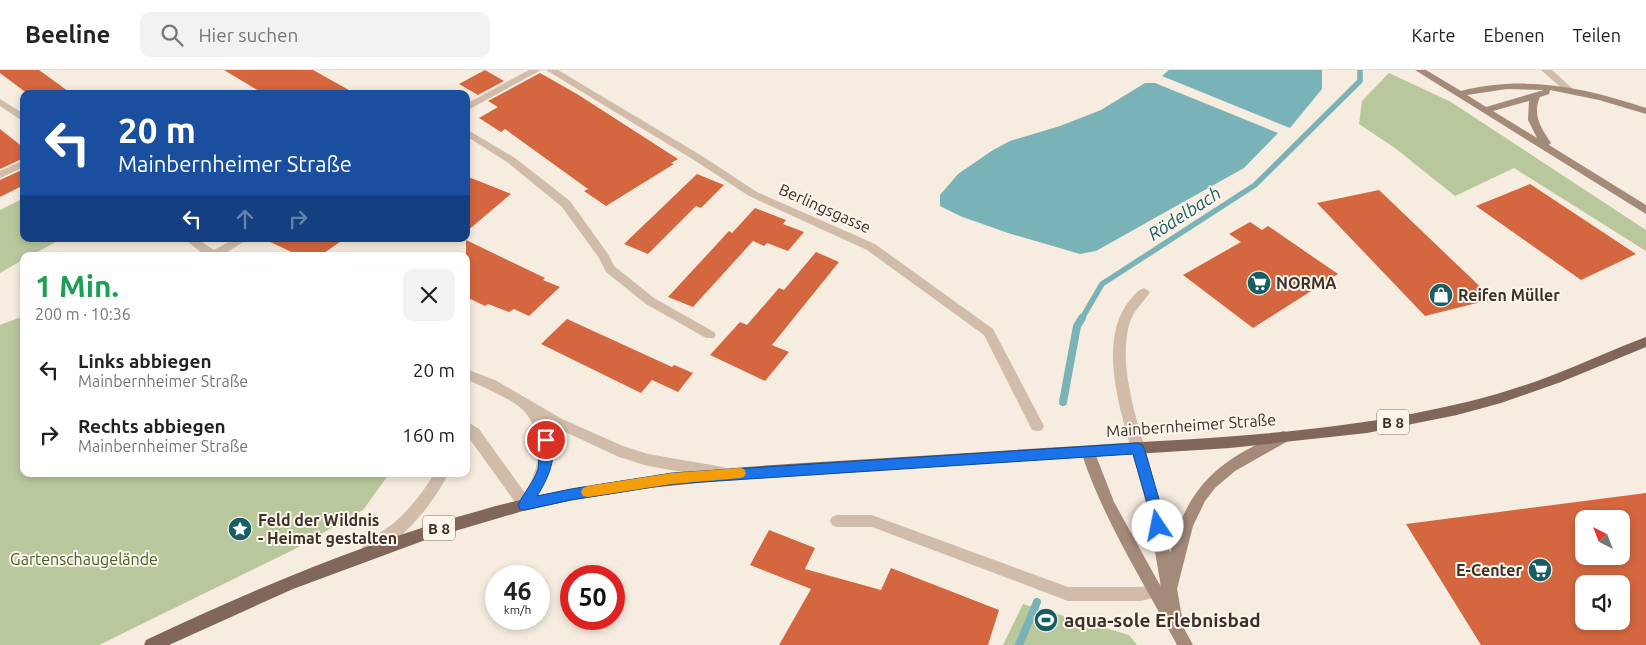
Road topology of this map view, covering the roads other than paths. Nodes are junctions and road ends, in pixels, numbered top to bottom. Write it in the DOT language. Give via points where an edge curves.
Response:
graph roads {
  1 [pos="536,70"];
  2 [pos="551,70"];
  3 [pos="1420,70"];
  4 [pos="1546,70"];
  5 [pos="1558,90"];
  6 [pos="1569,90"];
  7 [pos="1461,94"];
  8 [pos="1537,94"];
  9 [pos="0,102"];
  10 [pos="470,106"];
  11 [pos="1486,110"];
  12 [pos="1646,111"];
  13 [pos="20,116"];
  14 [pos="470,134"];
  15 [pos="1552,151"];
  16 [pos="20,165"];
  17 [pos="0,175"];
  18 [pos="1646,210"];
  19 [pos="193,242"];
  20 [pos="237,242"];
  21 [pos="208,252"];
  22 [pos="221,252"];
  23 [pos="1144,292"];
  24 [pos="710,335"];
  25 [pos="1646,342"];
  26 [pos="470,376"];
  27 [pos="525,405"];
  28 [pos="1037,426"];
  29 [pos="470,430"];
  30 [pos="1283,437"];
  31 [pos="1138,448"];
  32 [pos="1088,452"];
  33 [pos="726,474"];
  34 [pos="439,477"];
  35 [pos="525,505"];
  36 [pos="837,521"];
  37 [pos="355,557"];
  38 [pos="1162,590"];
  39 [pos="152,645"];
  40 [pos="1185,645"];
  1 -- 10 [label="street"];
  2 -- 28 [label="street, Berlingsgasse" via="753,194 871,246 989,332"];
  3 -- 7 [label="main road"];
  4 -- 6 [label="street"];
  5 -- 6 [label="main road"];
  5 -- 7 [label="main road" via="1514,86 1490,87"];
  5 -- 8 [label="main road"];
  6 -- 12 [label="main road"];
  7 -- 11 [label="main road"];
  8 -- 11 [label="main road"];
  8 -- 15 [label="main road" via="1531,115 1538,132"];
  9 -- 13 [label="street"];
  11 -- 15 [label="main road"];
  14 -- 24 [label="street" via="511,160 566,204 610,269 650,302"];
  15 -- 18 [label="main road"];
  16 -- 17 [label="street"];
  19 -- 21 [label="street"];
  20 -- 22 [label="street"];
  23 -- 31 [label="street" via="1123,324 1120,347 1123,397"];
  25 -- 30 [label="main road, Mainbernheimer Straße / B 8" via="1501,398 1423,417"];
  26 -- 27 [label="street, Mainbernheimer Straße"];
  27 -- 33 [label="street, Mainbernheimer Straße" via="556,423 619,451 648,460"];
  27 -- 35 [label="street, Mainbernheimer Straße" via="542,427 546,455 538,485"];
  29 -- 35 [label="street"];
  30 -- 31 [label="main road, Mainbernheimer Straße / B 8"];
  30 -- 38 [label="main road" via="1223,472 1200,496 1184,527"];
  31 -- 32 [label="main road, Mainbernheimer Straße / B 8"];
  31 -- 38 [label="main road" via="1155,510"];
  32 -- 33 [label="main road, Mainbernheimer Straße / B 8"];
  32 -- 38 [label="main road" via="1105,500"];
  33 -- 35 [label="main road, Mainbernheimer Straße / B 8" via="617,487"];
  34 -- 37 [label="street, Mainbernheimer Straße" via="431,493 399,528"];
  35 -- 37 [label="main road, Mainbernheimer Straße / B 8" via="436,529"];
  36 -- 38 [label="street" via="872,521 1068,594 1140,594"];
  37 -- 39 [label="main road, Mainbernheimer Straße / B 8"];
  38 -- 40 [label="main road"];
}
